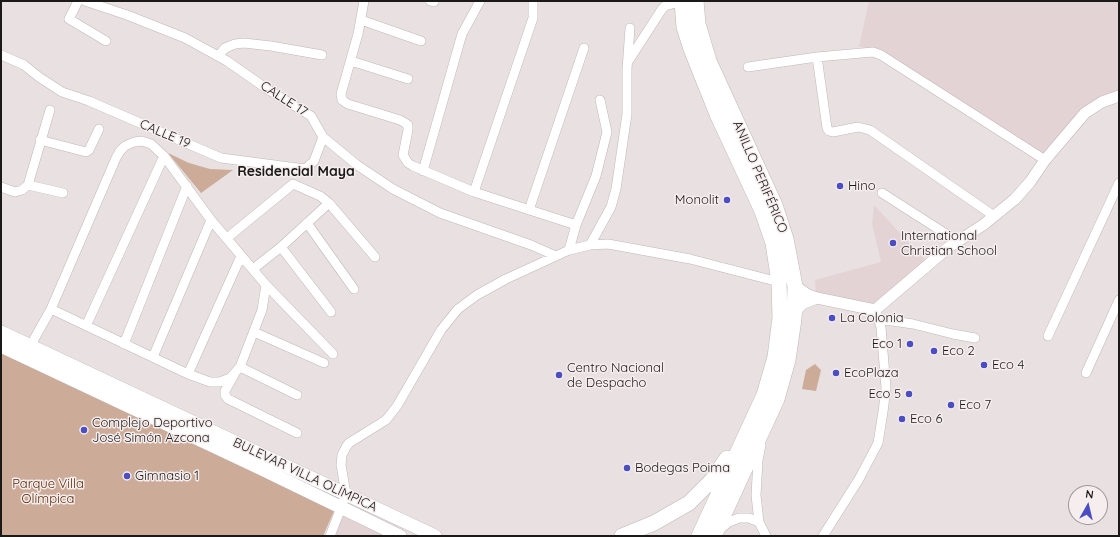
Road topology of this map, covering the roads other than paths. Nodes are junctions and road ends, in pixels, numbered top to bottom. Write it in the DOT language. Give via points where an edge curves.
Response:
graph roads {
  1 [pos="78,1"];
  2 [pos="85,1"];
  3 [pos="364,1"];
  4 [pos="480,1"];
  5 [pos="533,1"];
  6 [pos="682,1"];
  7 [pos="696,1"];
  8 [pos="361,20"];
  9 [pos="630,28"];
  10 [pos="106,41"];
  11 [pos="421,41"];
  12 [pos="584,48"];
  13 [pos="1,55"];
  14 [pos="322,55"];
  15 [pos="218,56"];
  16 [pos="817,57"];
  17 [pos="351,61"];
  18 [pos="628,62"];
  19 [pos="748,67"];
  20 [pos="408,79"];
  21 [pos="1119,96"];
  22 [pos="600,100"];
  23 [pos="50,110"];
  24 [pos="99,129"];
  25 [pos="323,137"];
  26 [pos="40,140"];
  27 [pos="164,156"];
  28 [pos="1045,160"];
  29 [pos="423,171"];
  30 [pos="1119,183"];
  31 [pos="28,185"];
  32 [pos="187,186"];
  33 [pos="1,187"];
  34 [pos="474,192"];
  35 [pos="63,193"];
  36 [pos="882,193"];
  37 [pos="329,203"];
  38 [pos="529,210"];
  39 [pos="994,216"];
  40 [pos="211,220"];
  41 [pos="307,223"];
  42 [pos="576,225"];
  43 [pos="227,238"];
  44 [pos="957,241"];
  45 [pos="590,245"];
  46 [pos="281,247"];
  47 [pos="569,250"];
  48 [pos="241,256"];
  49 [pos="556,256"];
  50 [pos="375,257"];
  51 [pos="253,268"];
  52 [pos="779,282"];
  53 [pos="266,285"];
  54 [pos="795,286"];
  55 [pos="354,289"];
  56 [pos="817,298"];
  57 [pos="1119,300"];
  58 [pos="51,309"];
  59 [pos="331,312"];
  60 [pos="876,314"];
  61 [pos="794,319"];
  62 [pos="86,326"];
  63 [pos="1,332"];
  64 [pos="254,332"];
  65 [pos="1048,336"];
  66 [pos="975,338"];
  67 [pos="124,344"];
  68 [pos="1,346"];
  69 [pos="27,351"];
  70 [pos="333,354"];
  71 [pos="153,357"];
  72 [pos="324,363"];
  73 [pos="237,370"];
  74 [pos="1086,373"];
  75 [pos="188,374"];
  76 [pos="297,395"];
  77 [pos="766,424"];
  78 [pos="748,428"];
  79 [pos="297,433"];
  80 [pos="346,494"];
  81 [pos="341,508"];
  82 [pos="759,522"];
  83 [pos="715,534"];
  84 [pos="330,536"];
  85 [pos="400,536"];
  86 [pos="435,536"];
  87 [pos="622,536"];
  88 [pos="700,536"];
  89 [pos="766,536"];
  90 [pos="823,536"];
  1 -- 10 [label="street" via="69,19"];
  2 -- 15 [label="street, CALLE 17" via="185,38"];
  3 -- 8 [label="street"];
  4 -- 29 [label="street" via="462,34"];
  5 -- 34 [label="street" via="533,18"];
  6 -- 18 [label="street" via="662,9"];
  6 -- 52 [label="highway, ANILLO PERIFÉRICO" via="684,27 691,49 717,114 762,211 773,243"];
  7 -- 54 [label="highway, ANILLO PERIFÉRICO" via="698,24 708,61 775,206 786,239"];
  8 -- 11 [label="street"];
  8 -- 17 [label="street"];
  9 -- 18 [label="street"];
  12 -- 38 [label="street"];
  13 -- 25 [label="street, CALLE 19" via="24,65 62,92 89,101 221,158 305,168 314,161"];
  14 -- 15 [label="street" via="244,43 225,48"];
  15 -- 25 [label="street, CALLE 17" via="311,116"];
  16 -- 19 [label="street"];
  16 -- 28 [label="street" via="864,52 881,55"];
  16 -- 39 [label="street" via="829,132 858,127 870,130"];
  17 -- 20 [label="street"];
  17 -- 29 [label="street" via="340,94 342,100 408,125 402,156 408,164"];
  18 -- 45 [label="street" via="627,114 615,198"];
  21 -- 28 [label="street" via="1102,102 1085,113"];
  22 -- 42 [label="street" via="607,132 596,176"];
  23 -- 26 [label="street"];
  24 -- 26 [label="street" via="86,152"];
  25 -- 49 [label="street, CALLE 17" via="357,165 393,189 440,213"];
  26 -- 31 [label="street"];
  27 -- 32 [label="street"];
  27 -- 58 [label="street" via="151,144 142,141 134,142 120,150"];
  27 -- 62 [label="street"];
  28 -- 39 [label="street" via="1015,199"];
  29 -- 34 [label="street"];
  30 -- 65 [label="street"];
  31 -- 33 [label="street" via="16,192"];
  31 -- 35 [label="street"];
  32 -- 40 [label="street"];
  32 -- 67 [label="street"];
  34 -- 38 [label="street"];
  36 -- 44 [label="street"];
  37 -- 41 [label="street"];
  37 -- 43 [label="street" via="294,184"];
  37 -- 50 [label="street"];
  38 -- 42 [label="street"];
  39 -- 44 [label="street"];
  40 -- 43 [label="street"];
  40 -- 71 [label="street"];
  41 -- 46 [label="street"];
  41 -- 55 [label="street"];
  42 -- 47 [label="street"];
  43 -- 48 [label="street"];
  44 -- 60 [label="street" via="901,286"];
  45 -- 47 [label="street"];
  45 -- 52 [label="street" via="608,244 690,259"];
  46 -- 51 [label="street"];
  46 -- 59 [label="street"];
  47 -- 49 [label="street"];
  48 -- 51 [label="street"];
  48 -- 75 [label="street"];
  49 -- 80 [label="street" via="506,279 477,295 458,310 441,330 397,406 386,420 349,443 342,455 341,465"];
  51 -- 53 [label="street"];
  52 -- 78 [label="highway, ANILLO PERIFÉRICO" via="780,318 774,357 764,394"];
  53 -- 64 [label="street" via="262,310"];
  53 -- 70 [label="street"];
  54 -- 56 [label="street"];
  54 -- 61 [label="highway, ANILLO PERIFÉRICO"];
  56 -- 60 [label="street"];
  56 -- 61 [label="street" via="798,308"];
  57 -- 74 [label="street"];
  58 -- 62 [label="street"];
  58 -- 69 [label="street"];
  60 -- 66 [label="street"];
  60 -- 90 [label="street" via="882,331 886,388 878,443"];
  61 -- 77 [label="highway, ANILLO PERIFÉRICO" via="788,360 777,399"];
  62 -- 67 [label="street"];
  63 -- 69 [label="main road, BULEVAR VILLA OLÍMPICA"];
  64 -- 72 [label="street"];
  64 -- 73 [label="street"];
  67 -- 71 [label="street"];
  68 -- 69 [label="main road, BULEVAR VILLA OLÍMPICA"];
  69 -- 80 [label="main road, BULEVAR VILLA OLÍMPICA"];
  69 -- 81 [label="main road, BULEVAR VILLA OLÍMPICA"];
  71 -- 75 [label="street"];
  73 -- 75 [label="street" via="230,378 220,382 210,382"];
  73 -- 76 [label="street"];
  73 -- 79 [label="street" via="225,391 228,399"];
  77 -- 82 [label="street" via="757,467 756,495"];
  77 -- 83 [label="highway, ANILLO PERIFÉRICO"];
  78 -- 87 [label="highway" via="712,480 689,503 654,523"];
  78 -- 88 [label="highway, ANILLO PERIFÉRICO"];
  80 -- 81 [label="street"];
  80 -- 86 [label="main road, BULEVAR VILLA OLÍMPICA"];
  81 -- 84 [label="street"];
  81 -- 85 [label="main road, BULEVAR VILLA OLÍMPICA"];
  82 -- 83 [label="street" via="739,518 729,522"];
  82 -- 89 [label="street"];
}
